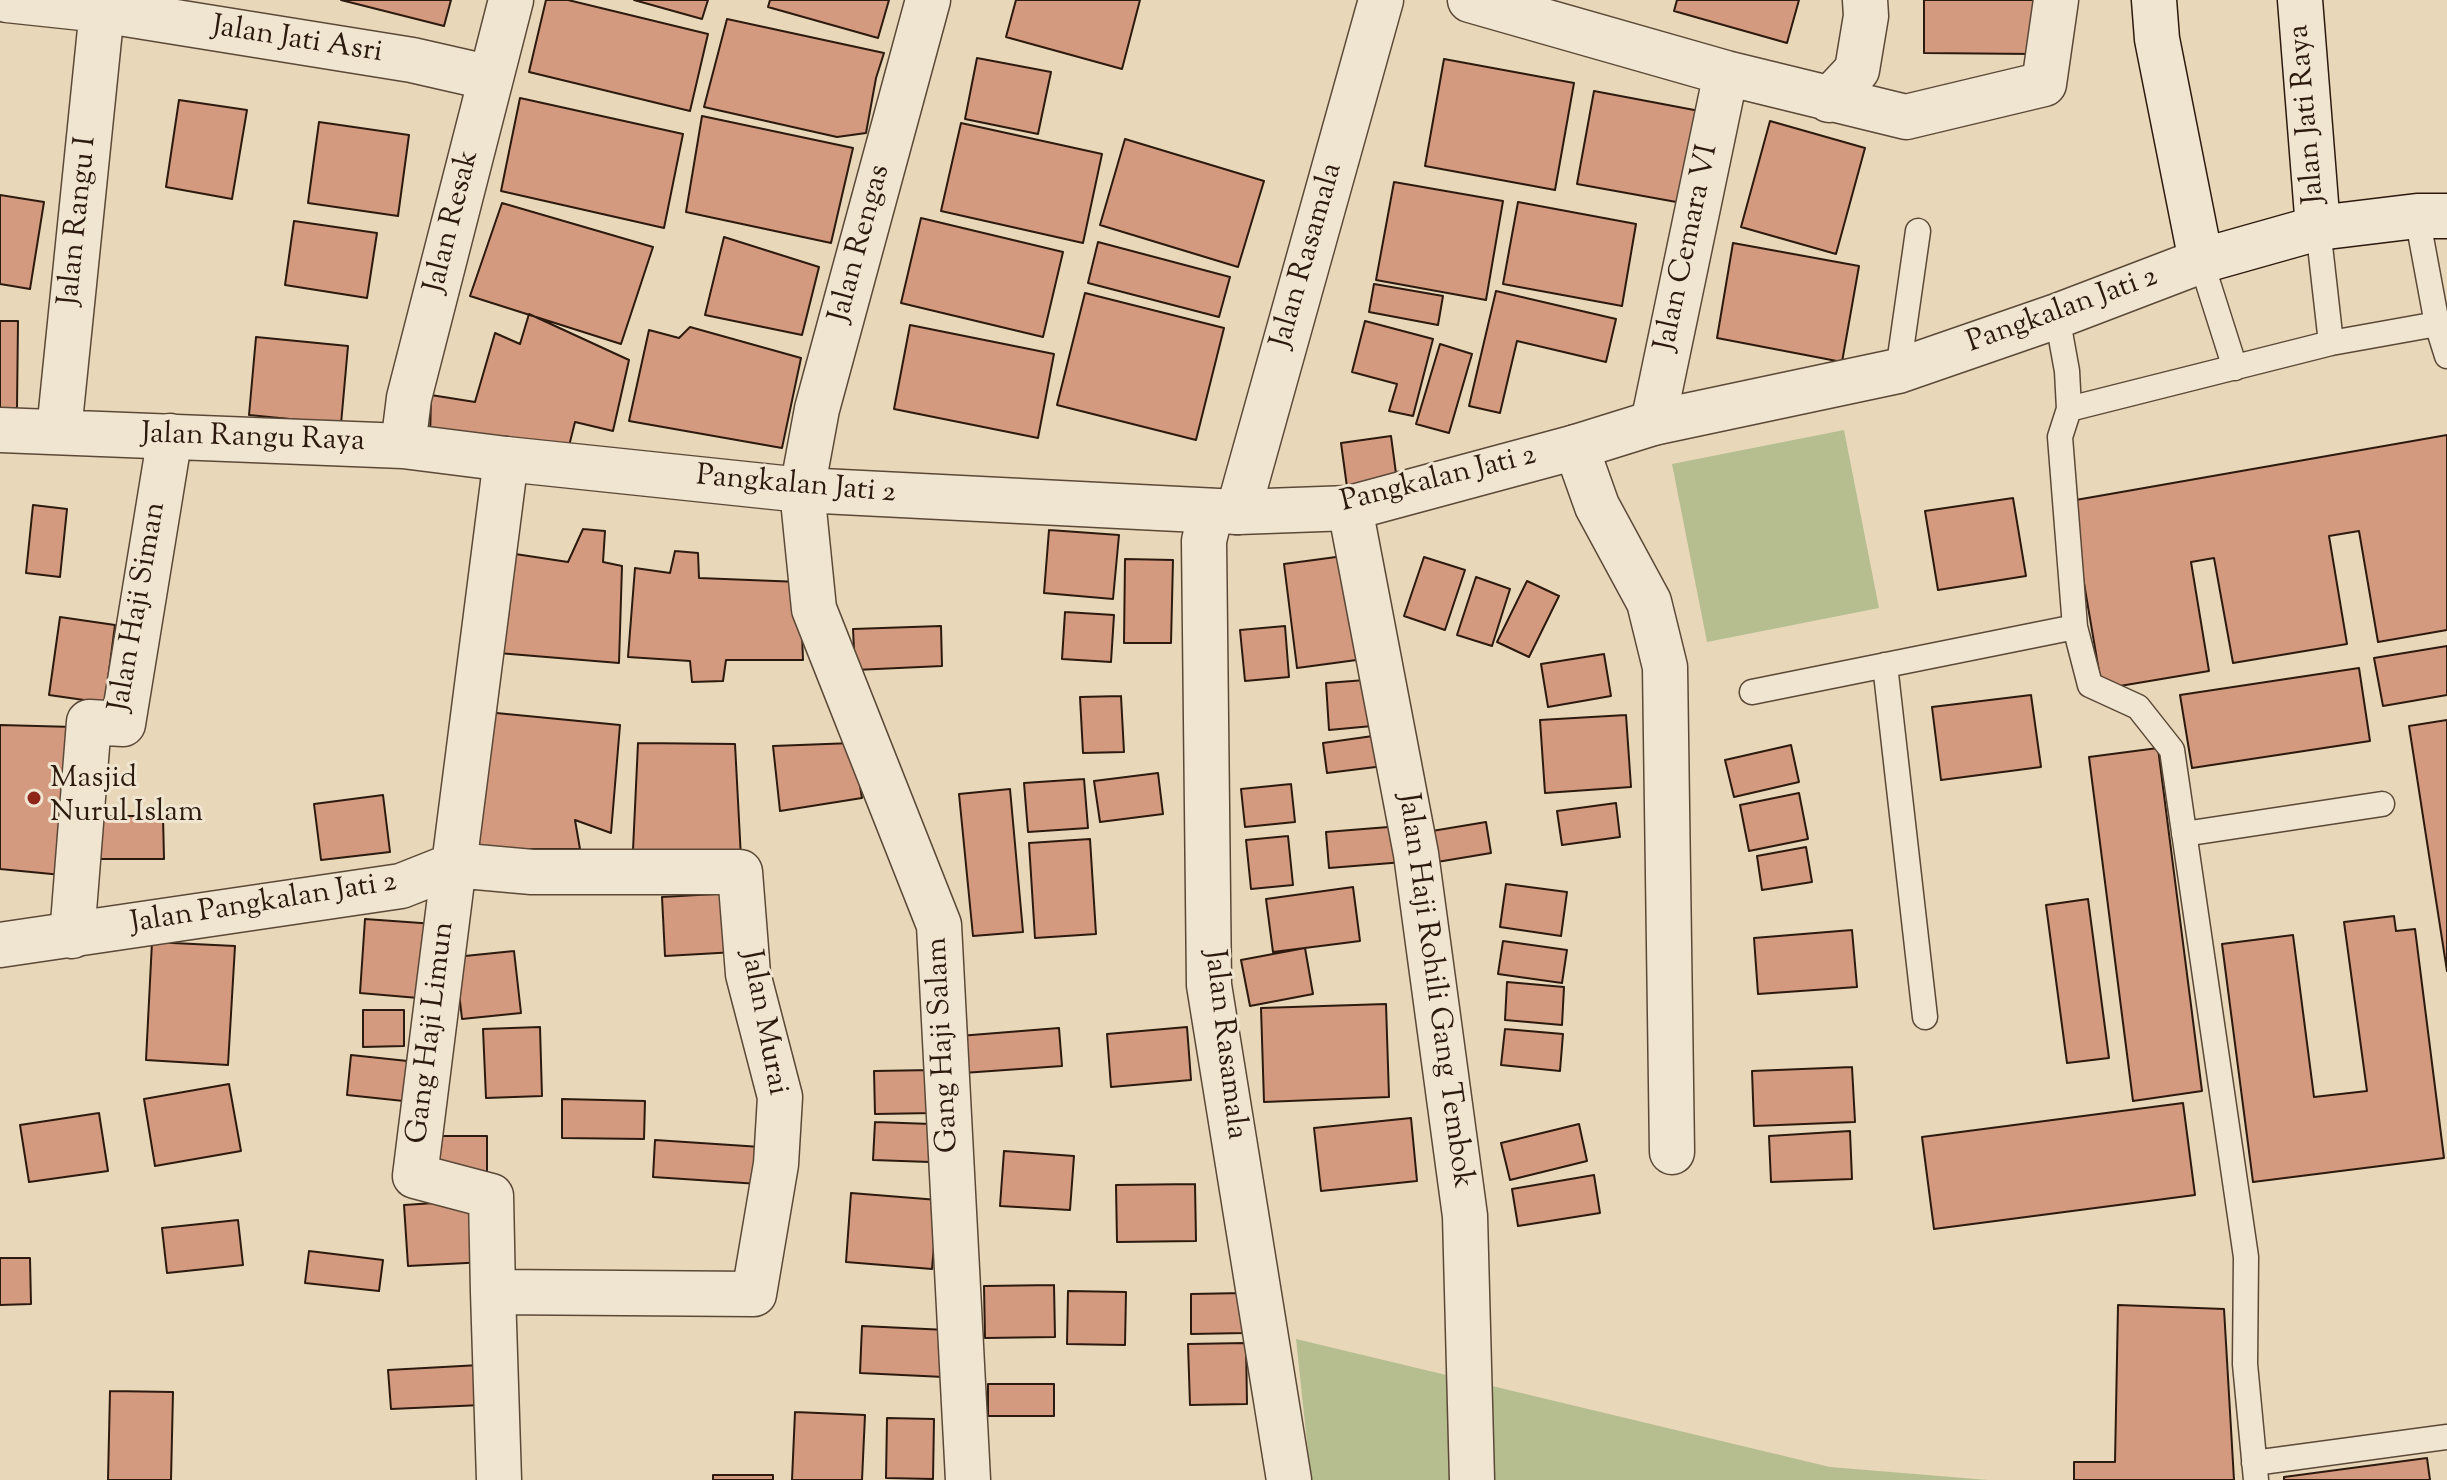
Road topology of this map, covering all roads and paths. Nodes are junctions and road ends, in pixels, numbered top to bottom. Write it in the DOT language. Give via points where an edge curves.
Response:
graph roads {
  1 [pos="7,0"];
  2 [pos="511,0"];
  3 [pos="928,0"];
  4 [pos="1381,0"];
  5 [pos="1470,0"];
  6 [pos="1865,0"];
  7 [pos="2056,0"];
  8 [pos="2154,0"];
  9 [pos="2300,0"];
  10 [pos="102,5"];
  11 [pos="1726,73"];
  12 [pos="491,78"];
  13 [pos="1829,100"];
  14 [pos="2432,216"];
  15 [pos="2318,228"];
  16 [pos="1918,231"];
  17 [pos="2201,261"];
  18 [pos="2057,316"];
  19 [pos="2437,324"];
  20 [pos="2331,343"];
  21 [pos="2447,356"];
  22 [pos="2235,368"];
  23 [pos="1898,371"];
  24 [pos="2069,409"];
  25 [pos="1653,423"];
  26 [pos="0,430"];
  27 [pos="59,431"];
  28 [pos="170,436"];
  29 [pos="403,446"];
  30 [pos="1576,447"];
  31 [pos="506,459"];
  32 [pos="802,490"];
  33 [pos="1350,508"];
  34 [pos="1225,512"];
  35 [pos="2075,627"];
  36 [pos="1885,665"];
  37 [pos="1752,692"];
  38 [pos="2382,804"];
  39 [pos="2184,834"];
  40 [pos="454,865"];
  41 [pos="72,936"];
  42 [pos="0,945"];
  43 [pos="1925,1017"];
  44 [pos="1672,1152"];
  45 [pos="493,1292"];
  46 [pos="2447,1437"];
  47 [pos="2255,1471"];
  48 [pos="499,1480"];
  49 [pos="968,1480"];
  50 [pos="1289,1480"];
  51 [pos="1472,1480"];
  1 -- 10 [label="street, Jalan Jati Asri"];
  2 -- 12 [label="street, Jalan Resak"];
  3 -- 32 [label="street, Jalan Rengas" via="817,409"];
  4 -- 34 [label="street, Jalan Rasamala"];
  5 -- 11 [label="street"];
  6 -- 13 [label="street" via="1857,70"];
  7 -- 13 [label="street" via="2044,84 1906,117"];
  8 -- 17 [label="street"];
  9 -- 15 [label="street, Jalan Jati Raya"];
  10 -- 12 [label="street, Jalan Jati Asri"];
  10 -- 27 [label="street, Jalan Rangu I"];
  11 -- 13 [label="street"];
  11 -- 25 [label="street, Jalan Cemara VI"];
  12 -- 29 [label="street, Jalan Resak" via="409,398"];
  14 -- 15 [label="street, Pangkalan Jati 2"];
  14 -- 19 [label="lane"];
  15 -- 17 [label="street, Pangkalan Jati 2"];
  15 -- 20 [label="lane"];
  16 -- 23 [label="lane"];
  17 -- 18 [label="street, Pangkalan Jati 2"];
  17 -- 22 [label="lane"];
  18 -- 23 [label="street, Pangkalan Jati 2"];
  18 -- 24 [label="lane"];
  19 -- 20 [label="lane"];
  19 -- 21 [label="lane"];
  20 -- 22 [label="lane"];
  22 -- 24 [label="lane"];
  23 -- 25 [label="street, Pangkalan Jati 2"];
  24 -- 35 [label="lane" via="2060,437"];
  25 -- 30 [label="street, Pangkalan Jati 2"];
  26 -- 27 [label="street, Jalan Rangu Raya"];
  27 -- 28 [label="street, Jalan Rangu Raya"];
  28 -- 29 [label="street, Jalan Rangu Raya"];
  28 -- 41 [label="street, Jalan Haji Siman" via="123,724 89,722"];
  29 -- 31 [label="street, Jalan Rangu Raya"];
  30 -- 33 [label="street, Pangkalan Jati 2"];
  30 -- 44 [label="street" via="1597,506 1649,602 1665,667"];
  31 -- 32 [label="street, Pangkalan Jati 2"];
  31 -- 40 [label="street"];
  32 -- 34 [label="street, Pangkalan Jati 2"];
  32 -- 49 [label="street, Gang Haji Salam" via="814,609 939,925"];
  33 -- 34 [label="street, Pangkalan Jati 2"];
  33 -- 51 [label="street, Jalan Haji Rohili Gang Tembok" via="1416,854 1465,1216"];
  34 -- 50 [label="street, Jalan Rasamala" via="1204,541 1209,985"];
  35 -- 36 [label="lane"];
  35 -- 39 [label="lane" via="2090,685 2138,707 2172,750"];
  36 -- 37 [label="lane"];
  36 -- 43 [label="lane"];
  38 -- 39 [label="lane"];
  39 -- 47 [label="lane" via="2246,1257 2245,1364"];
  40 -- 41 [label="street, Jalan Pangkalan Jati 2" via="401,886"];
  40 -- 45 [label="street, Gang Haji Limun" via="415,1176 491,1196"];
  40 -- 45 [label="street, Jalan Murai" via="532,872 740,872 748,974 780,1097 776,1164 754,1294"];
  41 -- 42 [label="street, Jalan Pangkalan Jati 2"];
  45 -- 48 [label="street, Gang Haji Limun"];
  46 -- 47 [label="lane"];
}
